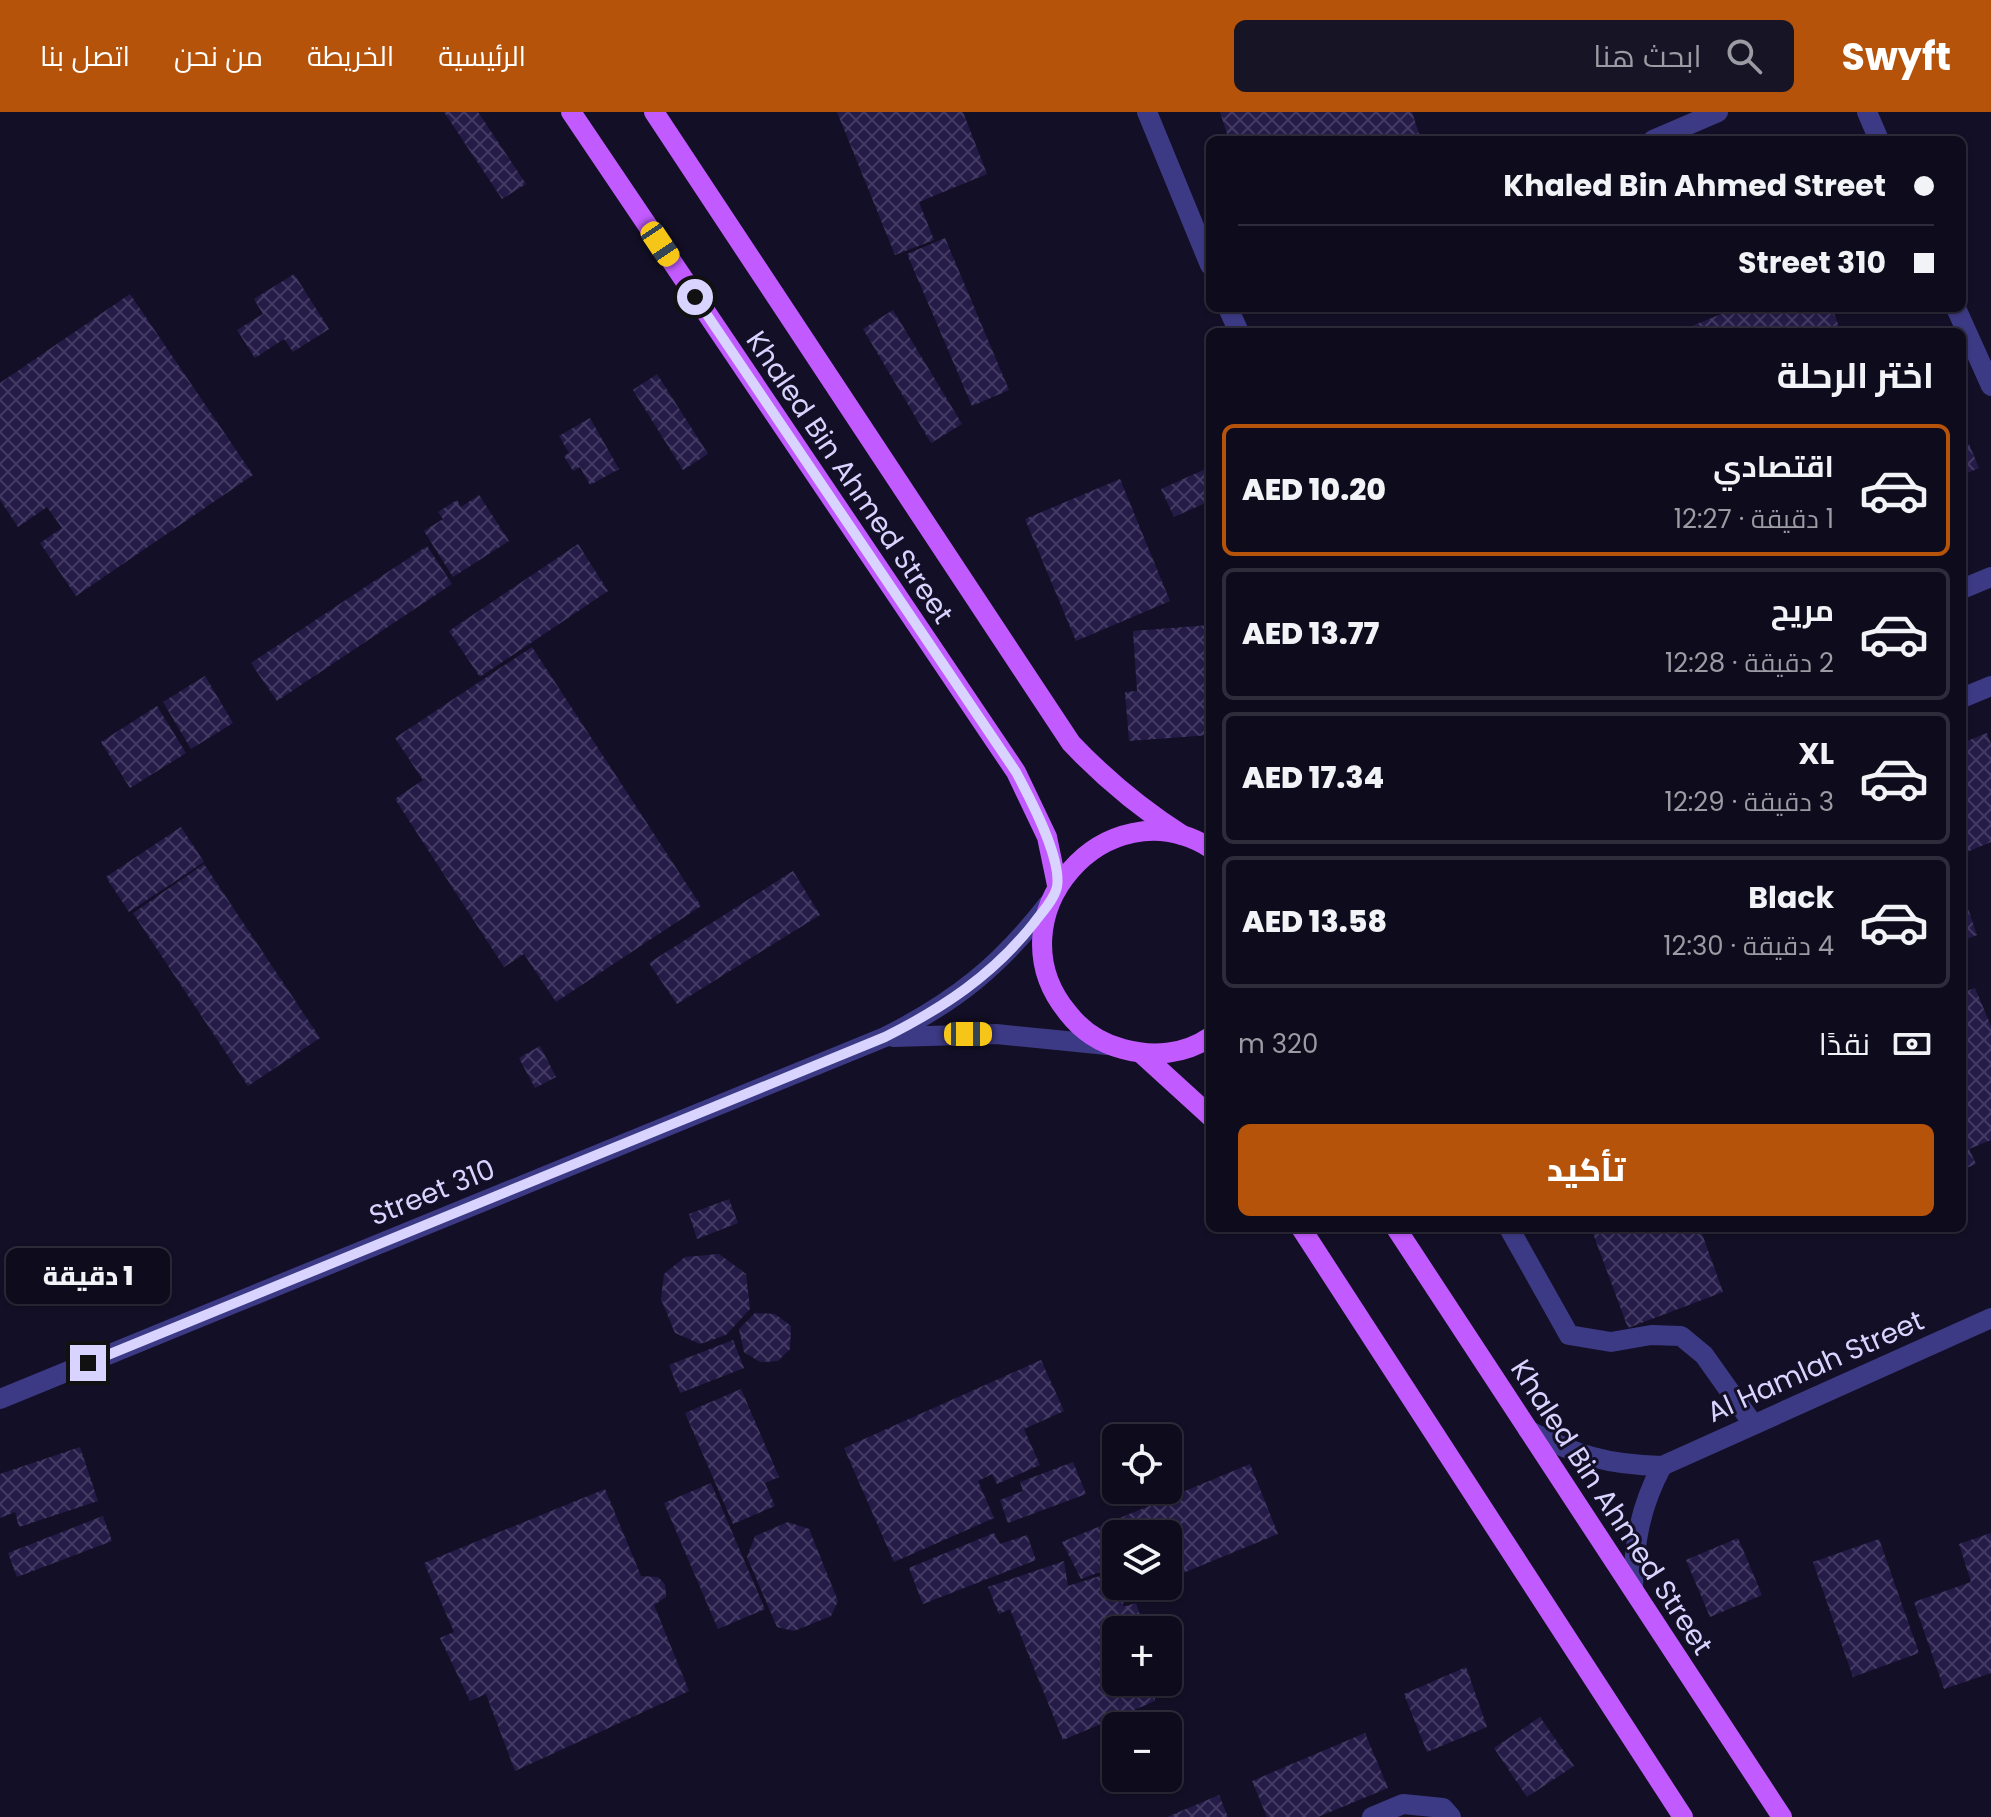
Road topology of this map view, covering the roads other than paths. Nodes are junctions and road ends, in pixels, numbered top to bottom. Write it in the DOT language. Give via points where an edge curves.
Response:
graph roads {
  1 [pos="571,112"];
  2 [pos="1147,112"];
  3 [pos="1718,112"];
  4 [pos="1867,112"];
  5 [pos="656,113"];
  6 [pos="1662,136"];
  7 [pos="1877,136"];
  8 [pos="1206,255"];
  9 [pos="1966,330"];
  10 [pos="1991,386"];
  11 [pos="1991,577"];
  12 [pos="1966,587"];
  13 [pos="1991,686"];
  14 [pos="1966,696"];
  15 [pos="1182,835"];
  16 [pos="1206,846"];
  17 [pos="1053,895"];
  18 [pos="885,1037"];
  19 [pos="1206,1039"];
  20 [pos="1107,1045"];
  21 [pos="1142,1054"];
  22 [pos="1206,1112"];
  23 [pos="1304,1232"];
  24 [pos="1399,1232"];
  25 [pos="1511,1232"];
  26 [pos="1991,1318"];
  27 [pos="0,1399"];
  28 [pos="1753,1424"];
  29 [pos="1528,1430"];
  30 [pos="1662,1466"];
  31 [pos="1633,1589"];
  32 [pos="1372,1817"];
  33 [pos="1451,1817"];
  34 [pos="1683,1817"];
  35 [pos="1782,1817"];
  1 -- 17 [label="main road, Khaled Bin Ahmed Street" via="1016,772 1047,837"];
  2 -- 8 [label="street"];
  3 -- 6 [label="street"];
  4 -- 7 [label="street"];
  5 -- 15 [label="main road, Khaled Bin Ahmed Street" via="1071,743 1116,789"];
  9 -- 10 [label="street"];
  11 -- 12 [label="street"];
  13 -- 14 [label="street"];
  15 -- 16 [label="main road"];
  15 -- 17 [label="main road" via="1125,835 1099,846 1076,863"];
  17 -- 18 [label="street, Street 310" via="1015,946 976,983"];
  17 -- 20 [label="main road" via="1041,936 1049,980 1079,1027"];
  18 -- 20 [label="street, Street 310" via="996,1034"];
  18 -- 27 [label="street, Street 310"];
  19 -- 21 [label="main road" via="1171,1053"];
  20 -- 21 [label="main road"];
  21 -- 22 [label="main road"];
  23 -- 34 [label="main road"];
  24 -- 29 [label="main road, Khaled Bin Ahmed Street"];
  25 -- 28 [label="street" via="1569,1335 1611,1342 1681,1336 1704,1355"];
  26 -- 28 [label="street, Al Hamlah Street"];
  28 -- 30 [label="street, Al Hamlah Street"];
  29 -- 30 [label="street, Al Hamlah Street" via="1580,1455"];
  29 -- 31 [label="main road, Khaled Bin Ahmed Street"];
  30 -- 31 [label="street" via="1639,1519"];
  31 -- 35 [label="main road, Khaled Bin Ahmed Street"];
  32 -- 33 [label="street" via="1403,1804 1443,1808"];
}
